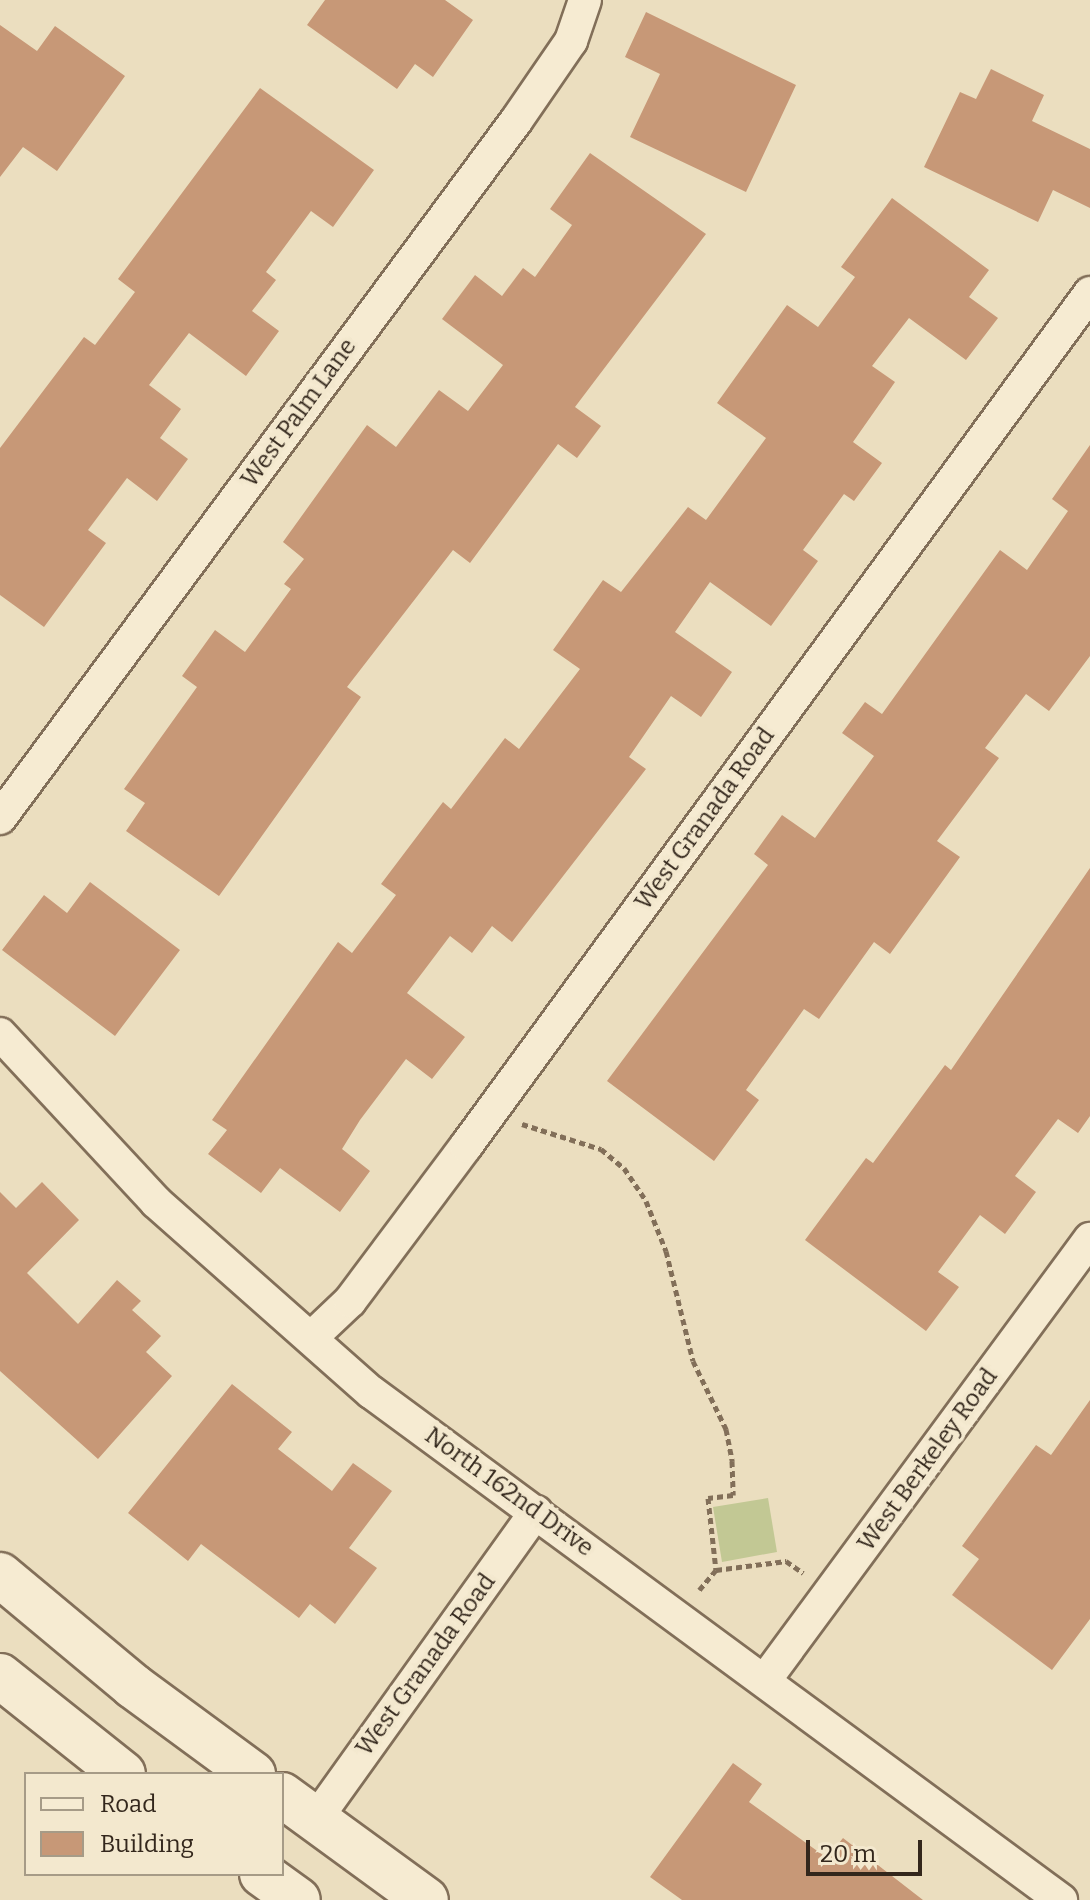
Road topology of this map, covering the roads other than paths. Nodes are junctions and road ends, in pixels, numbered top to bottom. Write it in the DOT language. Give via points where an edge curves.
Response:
graph roads {
  1 [pos="585,0"];
  2 [pos="1090,293"];
  3 [pos="0,818"];
  4 [pos="0,1034"];
  5 [pos="1090,1239"];
  6 [pos="311,1338"];
  7 [pos="536,1512"];
  8 [pos="0,1575"];
  9 [pos="0,1676"];
  10 [pos="765,1680"];
  11 [pos="120,1772"];
  12 [pos="250,1772"];
  13 [pos="299,1807"];
  14 [pos="265,1876"];
  15 [pos="298,1900"];
  16 [pos="426,1900"];
  17 [pos="1061,1900"];
  1 -- 3 [label="street, West Palm Lane" via="571,41 516,121"];
  2 -- 6 [label="street, West Granada Road" via="492,1111 350,1301"];
  4 -- 6 [label="street, North 162nd Drive" via="156,1202"];
  5 -- 10 [label="street, West Berkeley Road"];
  6 -- 7 [label="street, North 162nd Drive" via="371,1392"];
  7 -- 10 [label="street, North 162nd Drive"];
  7 -- 13 [label="street, West Granada Road"];
  8 -- 12 [label="main road" via="133,1686"];
  9 -- 11 [label="main road"];
  10 -- 17 [label="street, North 162nd Drive"];
  13 -- 16 [label="main road"];
  14 -- 15 [label="main road"];
}
